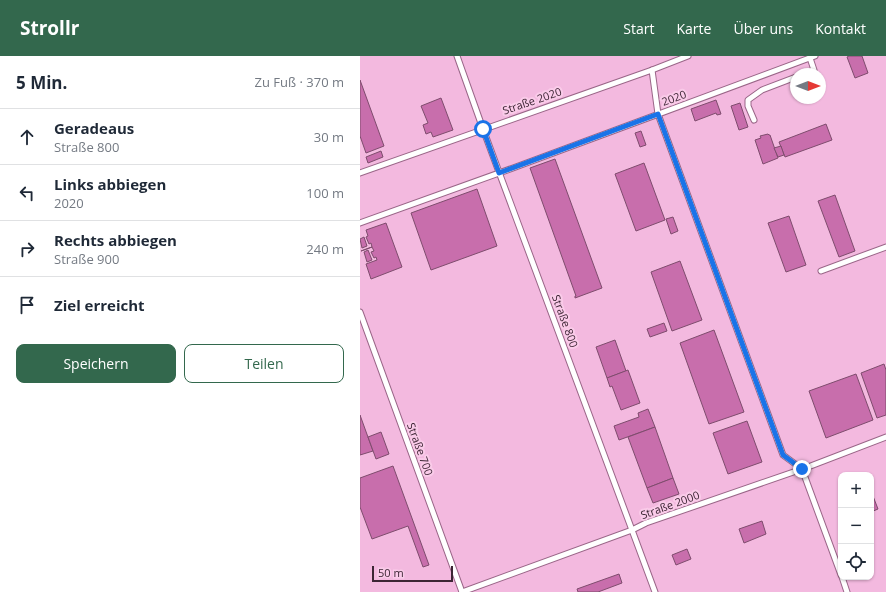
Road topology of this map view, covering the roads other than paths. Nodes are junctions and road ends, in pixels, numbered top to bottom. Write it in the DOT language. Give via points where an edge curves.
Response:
graph roads {
  1 [pos="457,56"];
  2 [pos="688,56"];
  3 [pos="812,57"];
  4 [pos="814,68"];
  5 [pos="652,70"];
  6 [pos="790,79"];
  7 [pos="658,114"];
  8 [pos="754,120"];
  9 [pos="483,129"];
  10 [pos="360,173"];
  11 [pos="499,173"];
  12 [pos="360,223"];
  13 [pos="886,247"];
  14 [pos="821,271"];
  15 [pos="360,312"];
  16 [pos="886,437"];
  17 [pos="802,469"];
  18 [pos="632,530"];
  19 [pos="838,568"];
  20 [pos="842,580"];
  21 [pos="462,592"];
  22 [pos="655,592"];
  23 [pos="847,592"];
  1 -- 9 [label="lane, Straße 800"];
  2 -- 5 [label="lane, Straße 2020"];
  3 -- 4 [label="lane"];
  3 -- 7 [label="lane, 2020"];
  5 -- 7 [label="lane"];
  5 -- 9 [label="lane, Straße 2020"];
  6 -- 8 [label="lane" via="762,90 748,100"];
  7 -- 11 [label="lane, 2020"];
  7 -- 17 [label="lane" via="783,455"];
  9 -- 10 [label="lane, Straße 2020"];
  9 -- 11 [label="lane, Straße 800"];
  11 -- 12 [label="lane, 2020"];
  11 -- 18 [label="lane, Straße 800"];
  13 -- 14 [label="lane"];
  15 -- 21 [label="lane, Straße 700"];
  16 -- 17 [label="lane, Straße 2000"];
  17 -- 18 [label="lane, Straße 2000"];
  17 -- 19 [label="lane"];
  18 -- 21 [label="lane, Straße 2000"];
  18 -- 22 [label="lane, Straße 800"];
  20 -- 23 [label="lane"];
}
